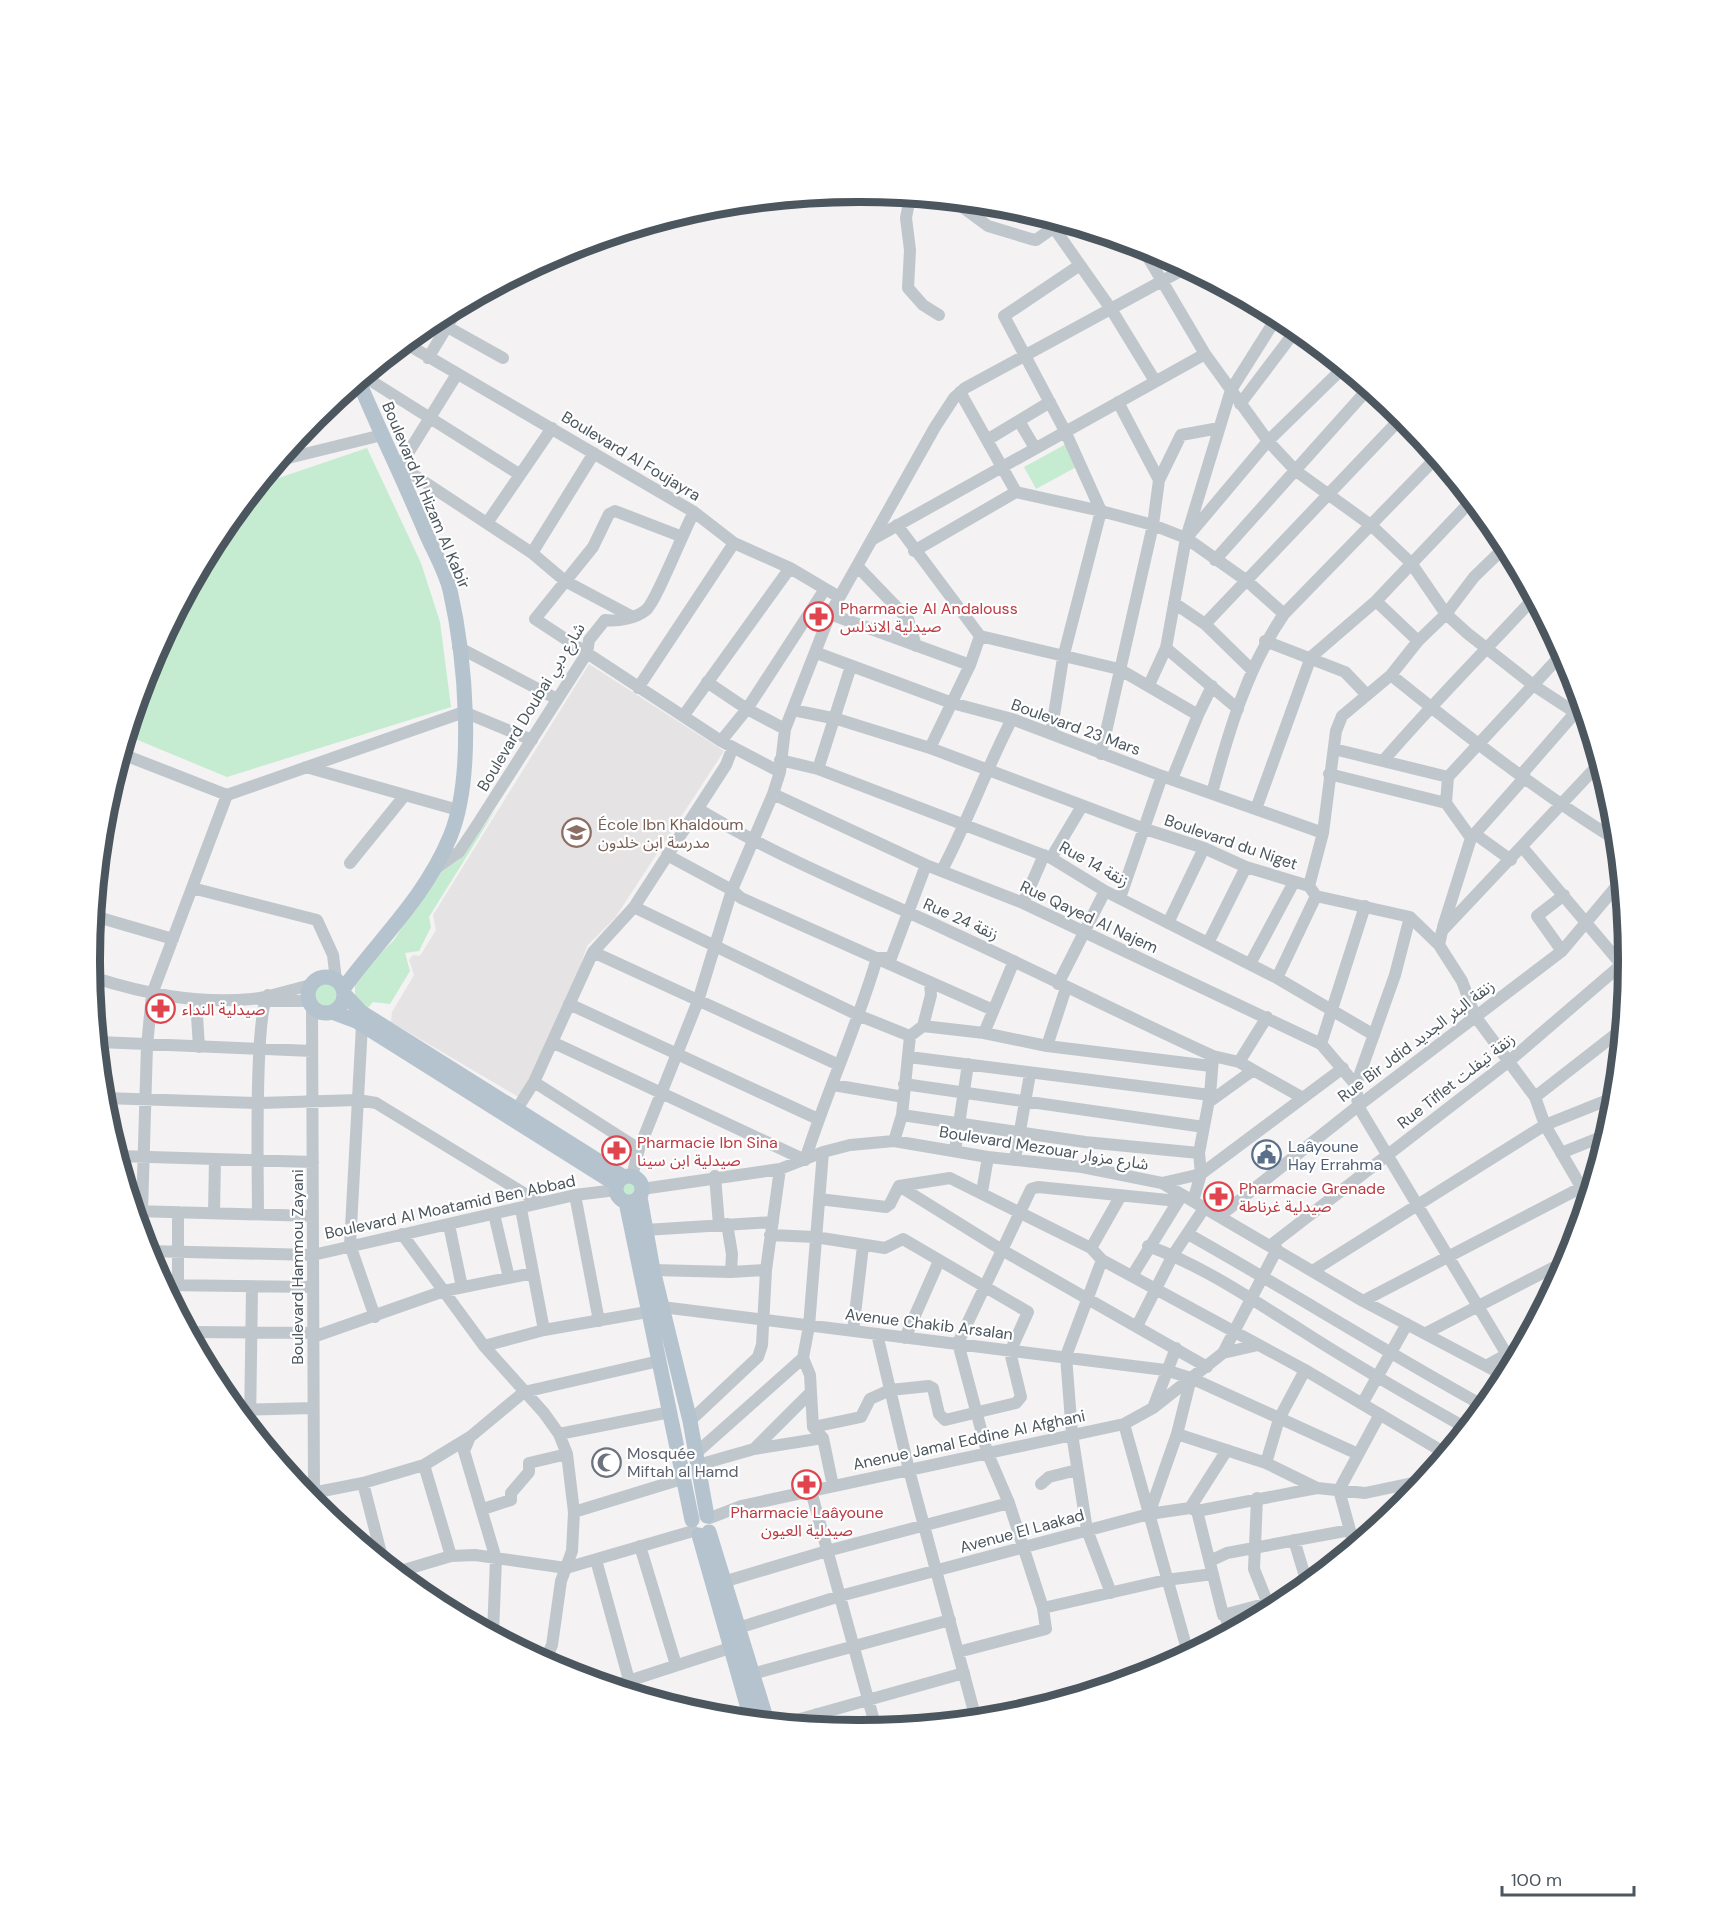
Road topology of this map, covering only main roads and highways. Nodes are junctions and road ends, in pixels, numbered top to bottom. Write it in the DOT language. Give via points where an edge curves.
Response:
graph roads {
  1 [pos="361,389"];
  2 [pos="337,982"];
  3 [pos="318,1008"];
  4 [pos="622,1182"];
  5 [pos="636,1196"];
  6 [pos="655,1310"];
  7 [pos="702,1525"];
  8 [pos="749,1711"];
  9 [pos="765,1713"];
  1 -- 2 [label="main road, Boulevard Al Hizam Al Kabir" via="450,588 464,712 463,784 450,837 417,898 367,955"];
  2 -- 3 [label="main road, Boulevard Al Hizam Al Kabir" via="341,1005"];
  2 -- 3 [label="main road" via="311,985"];
  2 -- 4 [label="main road" via="361,1012 517,1109"];
  3 -- 4 [label="main road" via="362,1025"];
  4 -- 5 [label="main road" via="620,1198"];
  4 -- 5 [label="main road" via="639,1180"];
  5 -- 6 [label="main road"];
  5 -- 6 [label="main road" via="653,1270"];
  6 -- 7 [label="main road" via="659,1362 685,1478"];
  6 -- 7 [label="main road" via="690,1422"];
  7 -- 8 [label="main road"];
  7 -- 9 [label="main road"];
}
